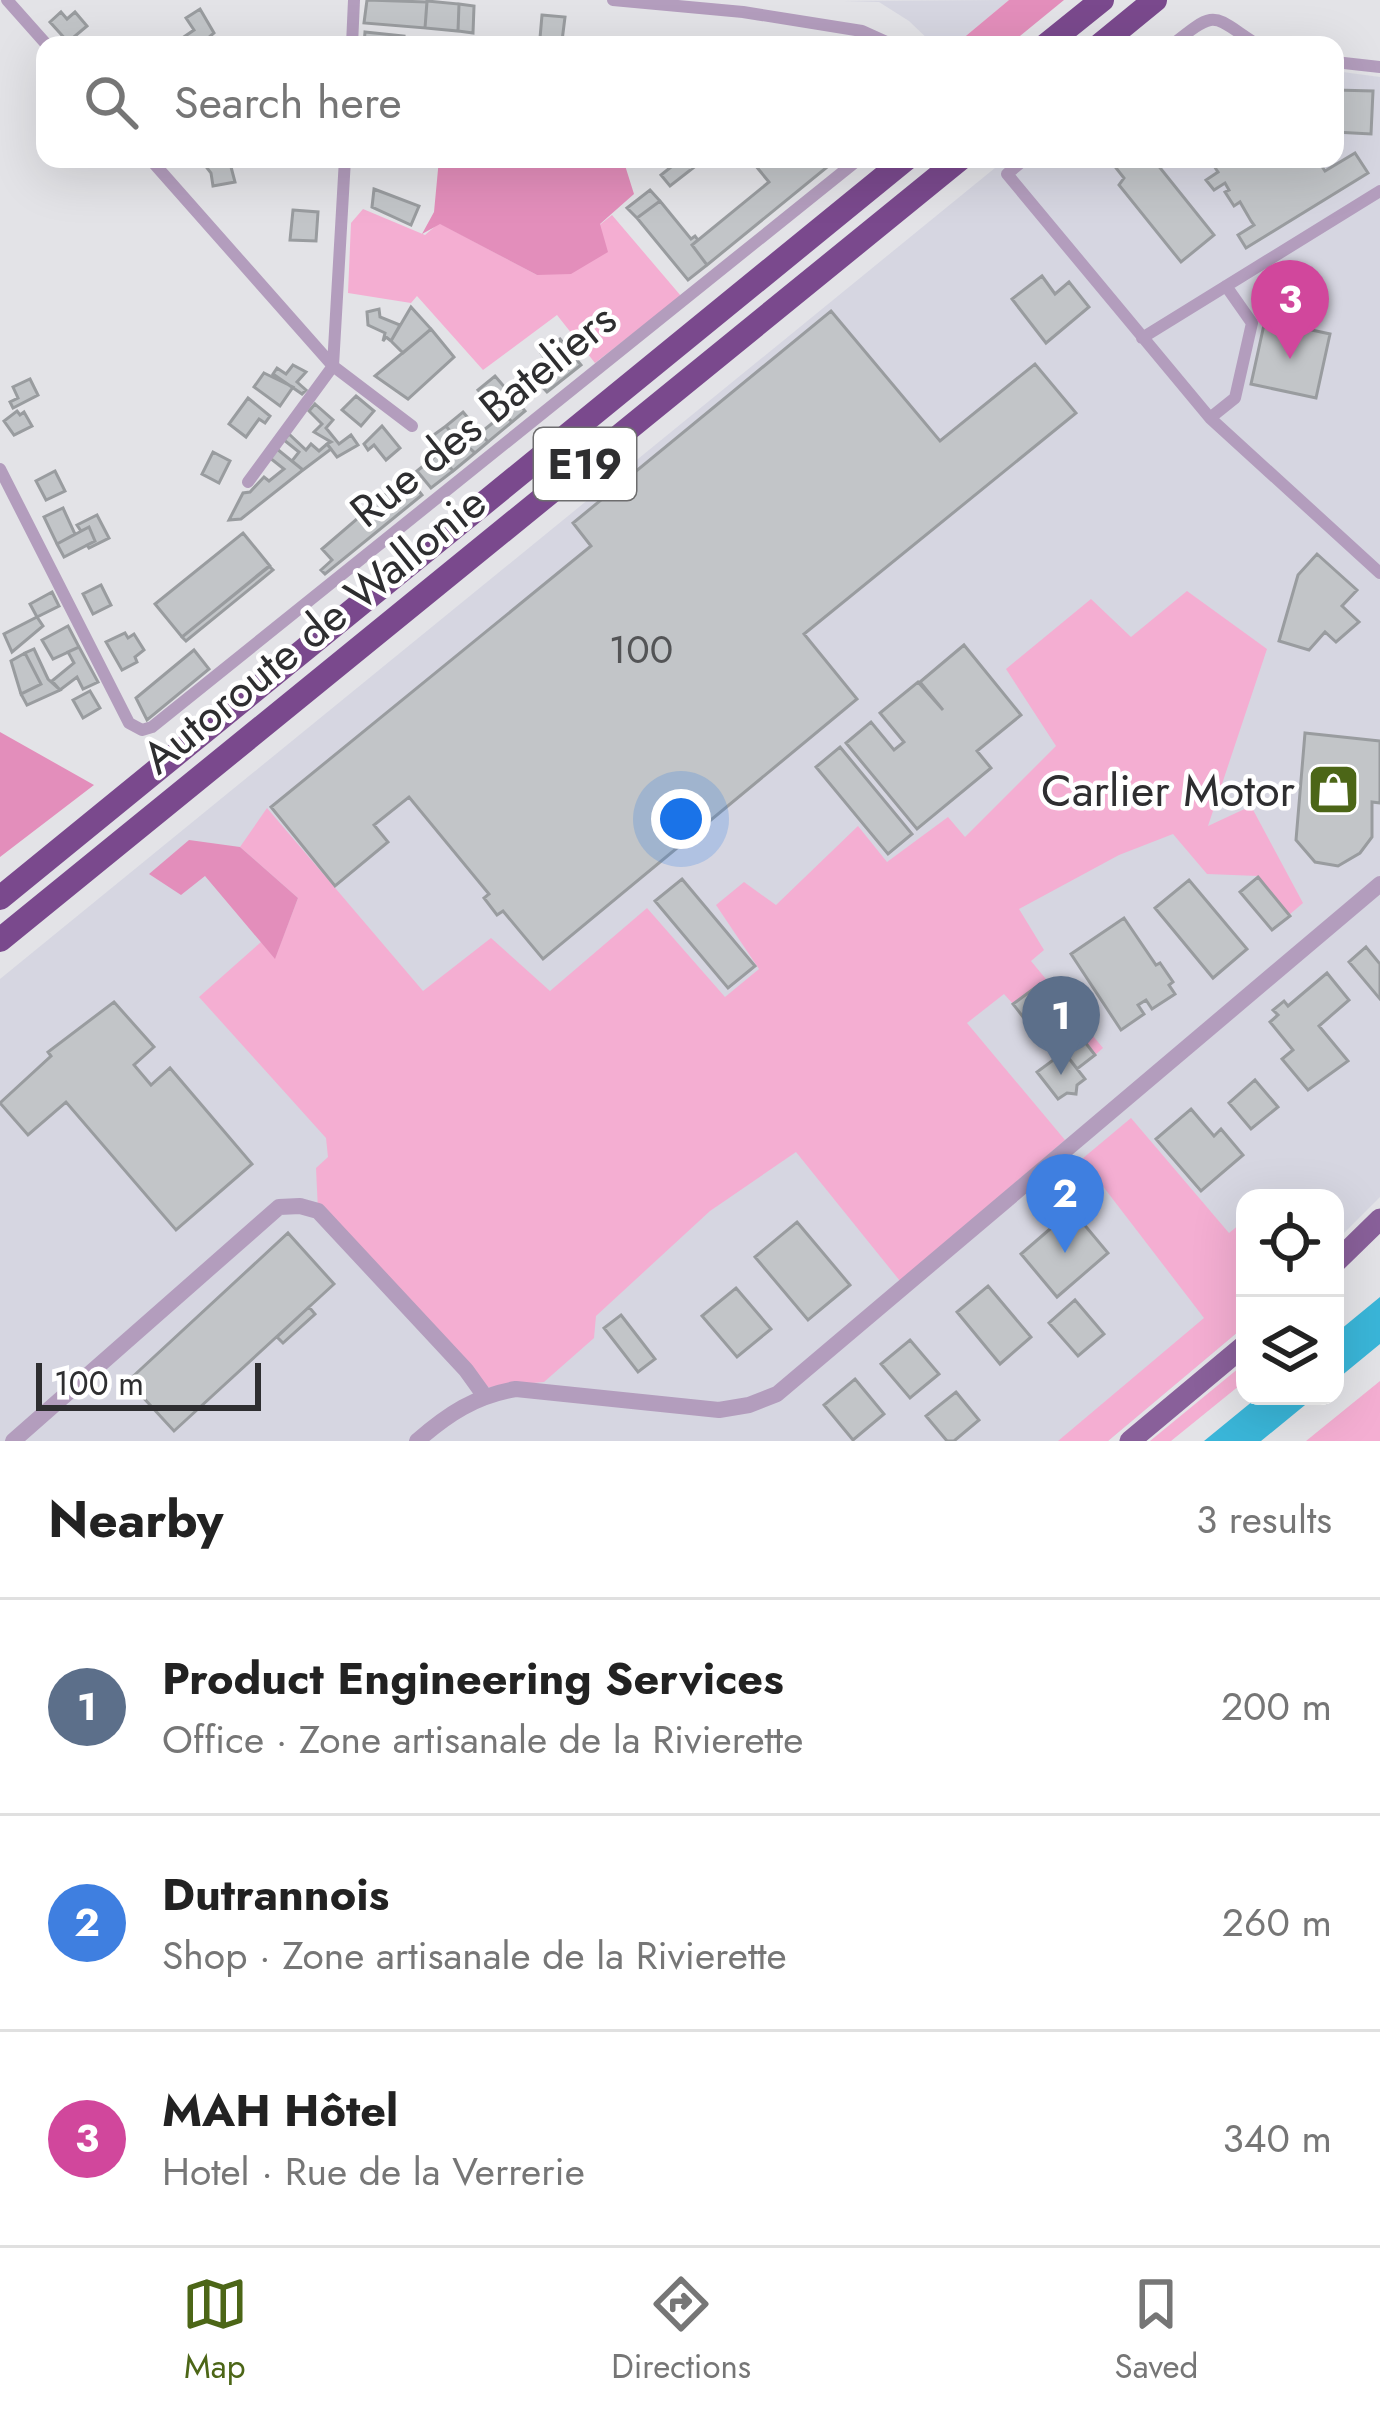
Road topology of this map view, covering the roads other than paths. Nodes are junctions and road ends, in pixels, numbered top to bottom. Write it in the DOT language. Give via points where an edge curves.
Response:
graph roads {
  1 [pos="7,0"];
  2 [pos="355,0"];
  3 [pos="613,0"];
  4 [pos="1102,0"];
  5 [pos="1155,0"];
  6 [pos="633,1"];
  7 [pos="39,36"];
  8 [pos="353,36"];
  9 [pos="873,36"];
  10 [pos="1057,36"];
  11 [pos="1111,36"];
  12 [pos="1183,36"];
  13 [pos="1244,36"];
  14 [pos="1344,63"];
  15 [pos="1380,67"];
  16 [pos="158,168"];
  17 [pos="344,168"];
  18 [pos="848,168"];
  19 [pos="895,168"];
  20 [pos="949,168"];
  21 [pos="1014,168"];
  22 [pos="1380,190"];
  23 [pos="1226,286"];
  24 [pos="1142,338"];
  25 [pos="333,366"];
  26 [pos="1210,418"];
  27 [pos="412,426"];
  28 [pos="0,469"];
  29 [pos="248,482"];
  30 [pos="1380,574"];
  31 [pos="1380,884"];
  32 [pos="61,890"];
  33 [pos="2,894"];
  34 [pos="0,940"];
  35 [pos="0,955"];
  36 [pos="1380,1219"];
  37 [pos="1344,1253"];
  38 [pos="1236,1353"];
  39 [pos="484,1394"];
  40 [pos="13,1441"];
  41 [pos="417,1441"];
  42 [pos="1130,1441"];
  1 -- 7 [label="street"];
  2 -- 8 [label="street"];
  3 -- 6 [label="street"];
  4 -- 10 [label="highway"];
  5 -- 11 [label="highway"];
  6 -- 9 [label="street"];
  12 -- 13 [label="street" via="1216,17"];
  14 -- 15 [label="street"];
  16 -- 25 [label="street"];
  17 -- 25 [label="street"];
  18 -- 28 [label="street, Rue des Bateliers" via="152,728 129,723"];
  19 -- 33 [label="highway, Autoroute de Wallonie / E19"];
  20 -- 32 [label="highway, Autoroute de Wallonie / E19"];
  21 -- 24 [label="street" via="1006,174"];
  22 -- 23 [label="street"];
  23 -- 24 [label="street"];
  23 -- 26 [label="street" via="1252,323 1235,398"];
  24 -- 26 [label="street"];
  25 -- 27 [label="street"];
  25 -- 29 [label="street"];
  26 -- 30 [label="street"];
  31 -- 39 [label="street" via="777,1394 719,1410 516,1389"];
  32 -- 34 [label="highway, Autoroute de Wallonie / E19"];
  32 -- 35 [label="highway"];
  36 -- 37 [label="main road"];
  38 -- 42 [label="main road"];
  39 -- 40 [label="street" via="318,1211 280,1207"];
  39 -- 41 [label="street"];
}
